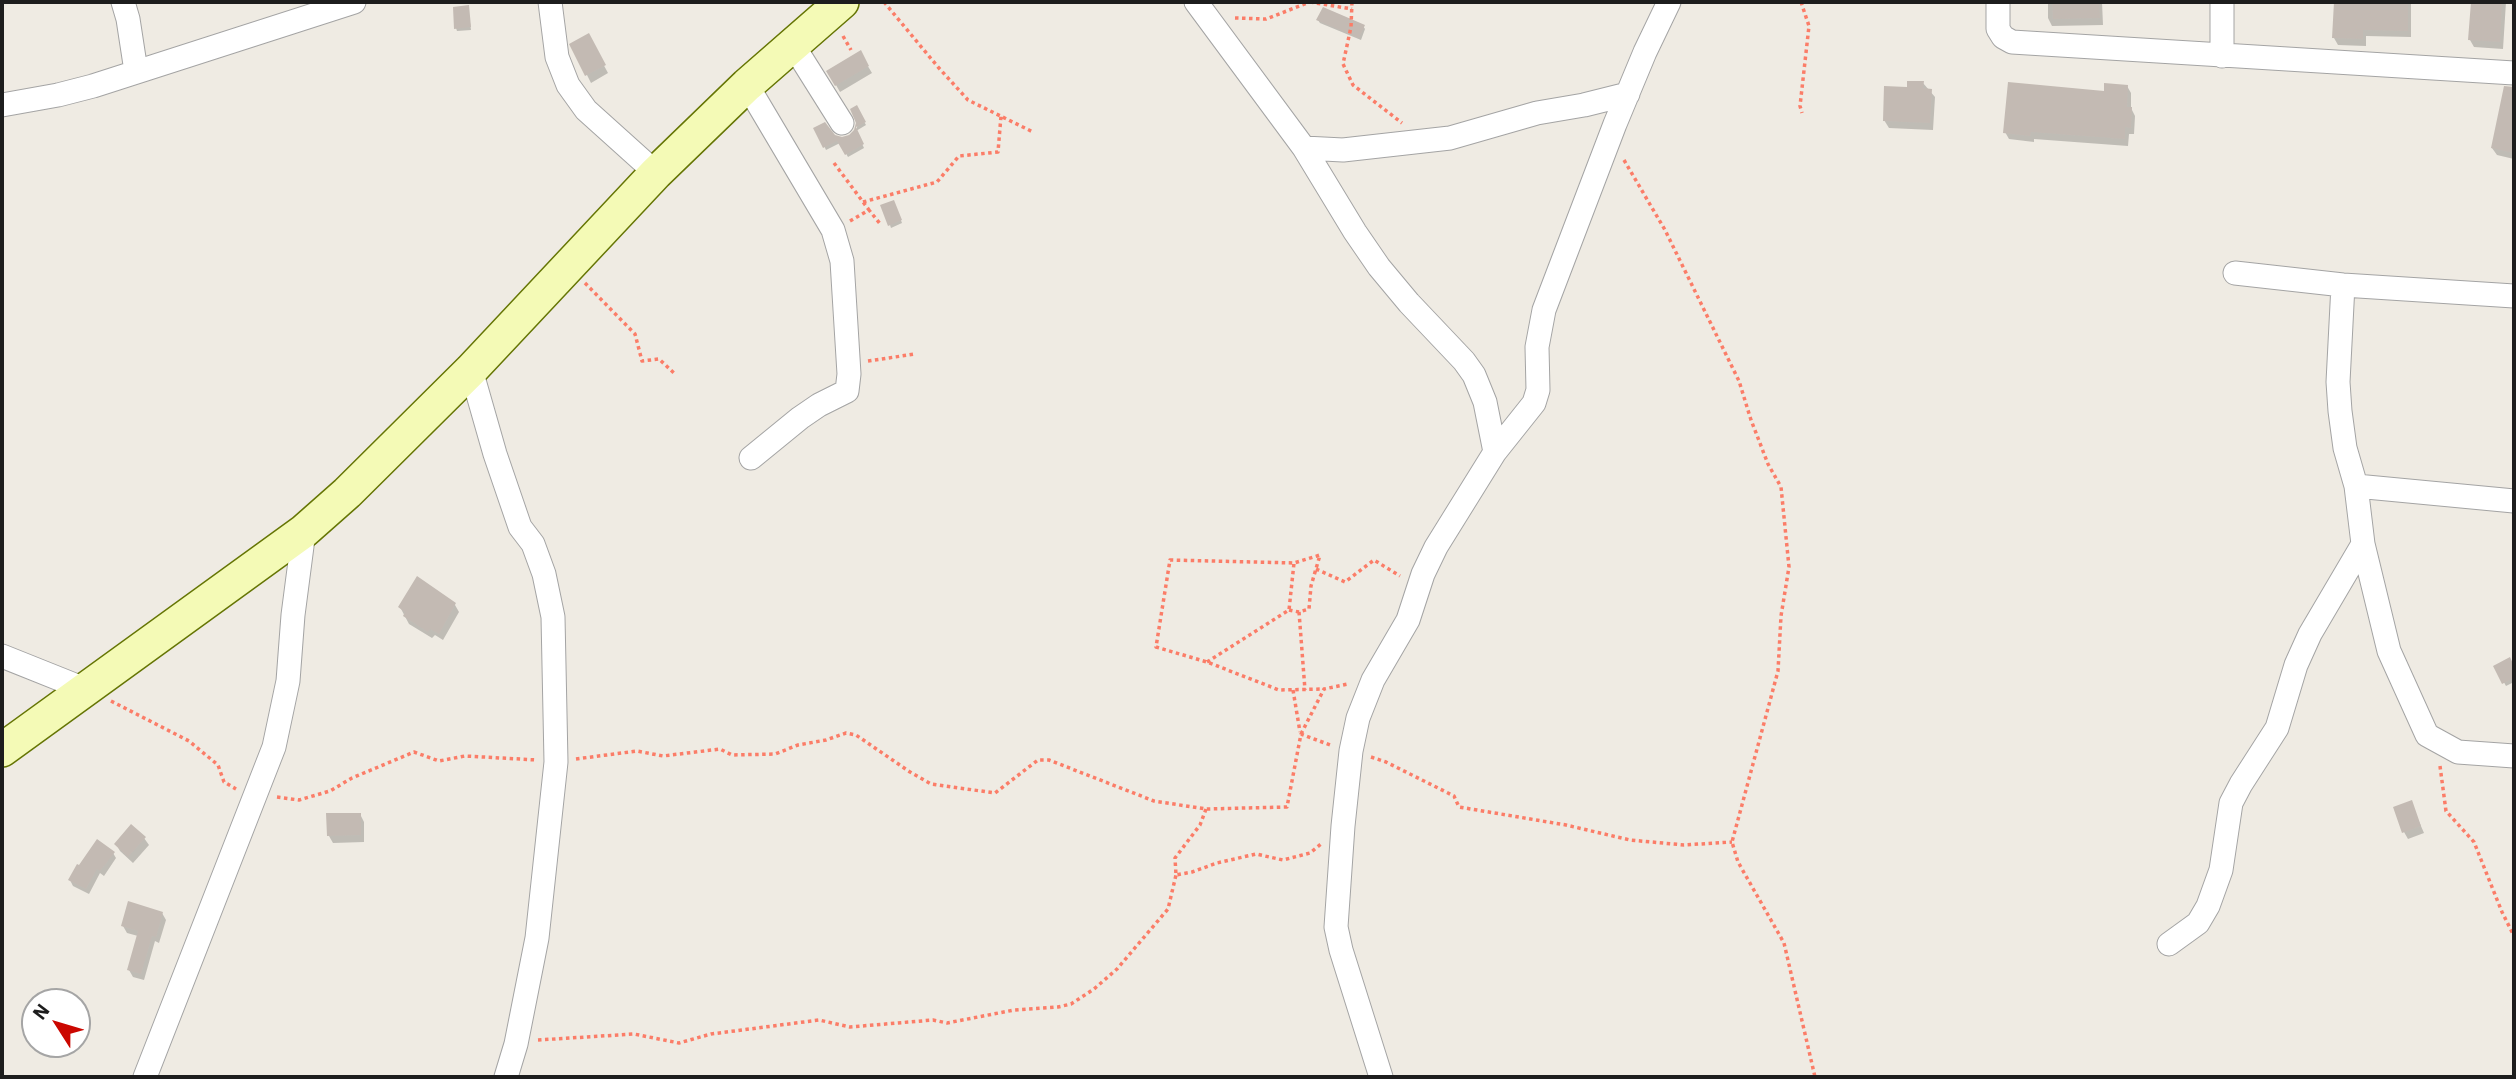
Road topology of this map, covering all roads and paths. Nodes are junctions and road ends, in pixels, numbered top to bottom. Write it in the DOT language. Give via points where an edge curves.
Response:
graph roads {
  1 [pos="123,2"];
  2 [pos="354,2"];
  3 [pos="550,2"];
  4 [pos="842,2"];
  5 [pos="884,2"];
  6 [pos="1196,2"];
  7 [pos="1310,2"];
  8 [pos="1352,2"];
  9 [pos="1669,2"];
  10 [pos="1801,2"];
  11 [pos="1998,2"];
  12 [pos="2222,2"];
  13 [pos="1352,9"];
  14 [pos="1212,24"];
  15 [pos="793,45"];
  16 [pos="2222,56"];
  17 [pos="136,71"];
  18 [pos="2514,73"];
  19 [pos="747,85"];
  20 [pos="1628,94"];
  21 [pos="2,105"];
  22 [pos="1802,113"];
  23 [pos="1001,116"];
  24 [pos="842,123"];
  25 [pos="1615,124"];
  26 [pos="1033,132"];
  27 [pos="1414,142"];
  28 [pos="1304,148"];
  29 [pos="834,163"];
  30 [pos="656,173"];
  31 [pos="863,202"];
  32 [pos="869,210"];
  33 [pos="881,225"];
  34 [pos="833,230"];
  35 [pos="569,266"];
  36 [pos="2235,273"];
  37 [pos="2343,285"];
  38 [pos="2514,296"];
  39 [pos="915,354"];
  40 [pos="848,364"];
  41 [pos="471,370"];
  42 [pos="675,374"];
  43 [pos="1495,452"];
  44 [pos="751,458"];
  45 [pos="2356,486"];
  46 [pos="2514,501"];
  47 [pos="304,531"];
  48 [pos="2363,544"];
  49 [pos="1294,563"];
  50 [pos="1316,569"];
  51 [pos="1423,574"];
  52 [pos="1289,610"];
  53 [pos="1299,612"];
  54 [pos="2,656"];
  55 [pos="1207,662"];
  56 [pos="1373,680"];
  57 [pos="1324,689"];
  58 [pos="87,690"];
  59 [pos="1293,690"];
  60 [pos="1305,690"];
  61 [pos="1301,734"];
  62 [pos="2427,735"];
  63 [pos="2,750"];
  64 [pos="1351,751"];
  65 [pos="2514,756"];
  66 [pos="556,762"];
  67 [pos="256,795"];
  68 [pos="1206,809"];
  69 [pos="1343,827"];
  70 [pos="1732,842"];
  71 [pos="1176,875"];
  72 [pos="2514,936"];
  73 [pos="2169,944"];
  74 [pos="518,1033"];
  75 [pos="145,1077"];
  76 [pos="506,1077"];
  77 [pos="1381,1077"];
  78 [pos="1815,1077"];
  1 -- 17 [label="street"];
  2 -- 17 [label="street"];
  3 -- 30 [label="street" via="557,57 568,85 586,110"];
  4 -- 15 [label="street"];
  5 -- 23 [label="path" via="968,100"];
  6 -- 14 [label="street"];
  7 -- 13 [label="path"];
  7 -- 14 [label="path" via="1266,19 1229,17"];
  8 -- 13 [label="path"];
  9 -- 20 [label="street"];
  10 -- 22 [label="path" via="1809,26"];
  11 -- 16 [label="street" via="1998,29 2012,42"];
  12 -- 16 [label="street"];
  13 -- 27 [label="path" via="1343,64 1353,85 1399,119"];
  14 -- 28 [label="street"];
  15 -- 19 [label="street"];
  15 -- 24 [label="street"];
  16 -- 18 [label="street"];
  17 -- 21 [label="street" via="58,96"];
  19 -- 30 [label="street"];
  19 -- 34 [label="street"];
  20 -- 25 [label="street"];
  20 -- 27 [label="street" via="1450,138"];
  23 -- 26 [label="path"];
  23 -- 31 [label="path" via="998,152 959,156 937,182"];
  25 -- 43 [label="street" via="1544,310 1534,403"];
  25 -- 70 [label="path" via="1625,162 1665,230 1739,381 1768,464 1781,487 1789,567 1778,671"];
  27 -- 28 [label="street" via="1343,150"];
  28 -- 43 [label="street" via="1379,267 1474,375 1485,402"];
  29 -- 31 [label="path"];
  30 -- 35 [label="street"];
  31 -- 32 [label="path"];
  32 -- 33 [label="path"];
  32 -- 34 [label="path"];
  34 -- 40 [label="street" via="842,261"];
  35 -- 41 [label="street"];
  35 -- 42 [label="path" via="635,334 642,361 659,359"];
  36 -- 37 [label="street"];
  37 -- 38 [label="street"];
  37 -- 45 [label="street" via="2338,382 2345,448"];
  39 -- 40 [label="path"];
  40 -- 44 [label="street" via="847,391 810,412"];
  41 -- 47 [label="street"];
  41 -- 66 [label="street" via="520,527 533,544 544,574 553,617"];
  43 -- 51 [label="street"];
  45 -- 46 [label="street"];
  45 -- 48 [label="street"];
  47 -- 58 [label="street"];
  47 -- 67 [label="street" via="288,681 274,747"];
  48 -- 62 [label="street" via="2389,651"];
  48 -- 73 [label="street" via="2310,634 2277,728 2231,803 2221,870 2208,906 2198,923"];
  49 -- 50 [label="path" via="1320,555"];
  49 -- 52 [label="path"];
  49 -- 55 [label="path" via="1170,560 1156,647"];
  50 -- 51 [label="path" via="1345,582 1374,560 1404,578"];
  50 -- 53 [label="path" via="1309,609"];
  51 -- 56 [label="street" via="1408,620"];
  52 -- 53 [label="path"];
  52 -- 55 [label="path"];
  53 -- 60 [label="path"];
  54 -- 58 [label="street"];
  55 -- 59 [label="path" via="1279,690"];
  56 -- 57 [label="path"];
  56 -- 64 [label="street"];
  57 -- 60 [label="path"];
  57 -- 61 [label="path"];
  58 -- 63 [label="street"];
  58 -- 67 [label="path" via="189,741 218,765 224,782"];
  59 -- 60 [label="path"];
  59 -- 61 [label="path"];
  61 -- 64 [label="path"];
  61 -- 68 [label="path" via="1287,807"];
  62 -- 65 [label="street" via="2458,752"];
  62 -- 72 [label="path" via="2442,770 2446,811 2474,842"];
  64 -- 69 [label="street"];
  64 -- 70 [label="path" via="1387,762 1454,796 1459,807 1630,840 1684,845"];
  66 -- 67 [label="path" via="465,756 439,761 414,752 330,792 299,800"];
  66 -- 68 [label="path" via="637,751 663,756 720,749 732,755 775,754 846,733 932,784 995,793 1038,760 1049,760 1154,801"];
  66 -- 74 [label="street" via="537,938"];
  67 -- 75 [label="street"];
  68 -- 71 [label="path" via="1175,858"];
  69 -- 71 [label="path" via="1311,853 1283,860 1256,854"];
  69 -- 77 [label="street" via="1336,927"];
  70 -- 78 [label="path" via="1738,862 1784,943"];
  71 -- 74 [label="path" via="1168,909 1117,969 1071,1004 947,1023 933,1020 850,1027 819,1020 711,1034 679,1043 634,1034 537,1040"];
  74 -- 76 [label="street"];
}
